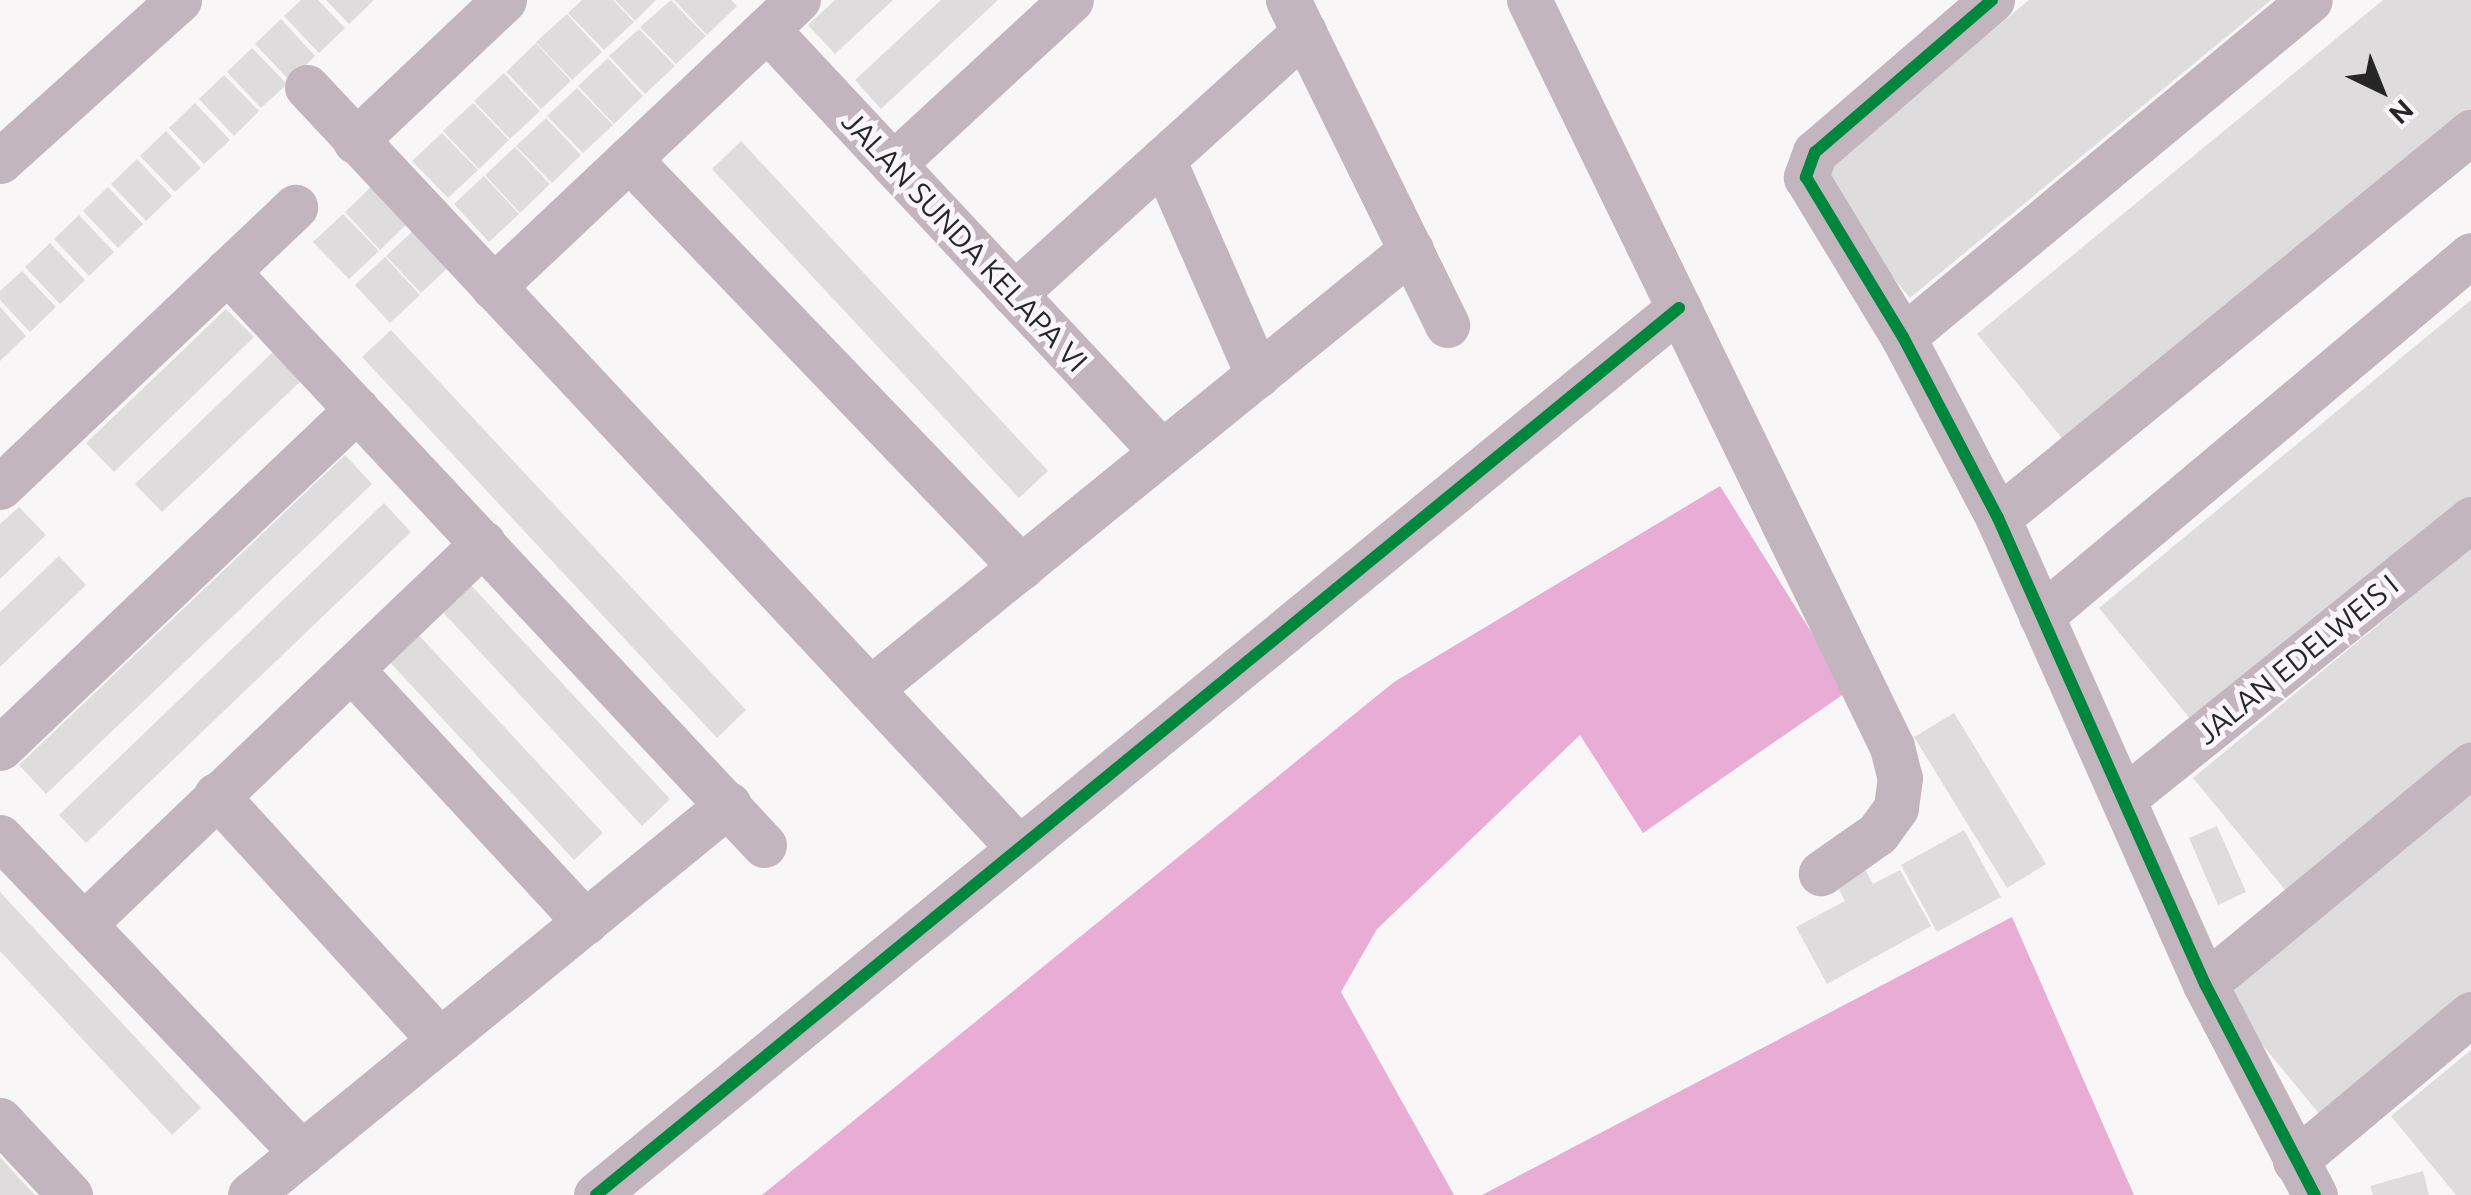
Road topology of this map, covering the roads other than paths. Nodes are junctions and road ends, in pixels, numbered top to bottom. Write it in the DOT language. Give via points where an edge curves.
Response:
graph roads {
  1 [pos="179,0"];
  2 [pos="504,0"];
  3 [pos="1071,0"];
  4 [pos="1530,0"];
  5 [pos="1992,0"];
  6 [pos="2310,0"];
  7 [pos="783,14"];
  8 [pos="1296,16"];
  9 [pos="306,87"];
  10 [pos="2471,132"];
  11 [pos="355,140"];
  12 [pos="629,158"];
  13 [pos="1163,159"];
  14 [pos="0,161"];
  15 [pos="893,164"];
  16 [pos="295,207"];
  17 [pos="1411,250"];
  18 [pos="2471,254"];
  19 [pos="227,271"];
  20 [pos="492,287"];
  21 [pos="1014,294"];
  22 [pos="1678,308"];
  23 [pos="1447,325"];
  24 [pos="1902,337"];
  25 [pos="1258,375"];
  26 [pos="357,409"];
  27 [pos="1162,452"];
  28 [pos="9,462"];
  29 [pos="1998,518"];
  30 [pos="2471,519"];
  31 [pos="483,542"];
  32 [pos="1021,567"];
  33 [pos="2041,616"];
  34 [pos="351,669"];
  35 [pos="870,689"];
  36 [pos="0,748"];
  37 [pos="2471,766"];
  38 [pos="216,795"];
  39 [pos="2123,798"];
  40 [pos="729,804"];
  41 [pos="0,836"];
  42 [pos="764,845"];
  43 [pos="1019,848"];
  44 [pos="1821,874"];
  45 [pos="584,922"];
  46 [pos="84,924"];
  47 [pos="2205,984"];
  48 [pos="2471,1014"];
  49 [pos="440,1040"];
  50 [pos="0,1120"];
  51 [pos="302,1153"];
  52 [pos="2305,1178"];
  53 [pos="70,1195"];
  54 [pos="250,1195"];
  55 [pos="596,1195"];
  1 -- 14 [label="street"];
  2 -- 11 [label="street"];
  3 -- 15 [label="street"];
  4 -- 22 [label="street"];
  5 -- 24 [label="street" via="1815,152 1806,177"];
  6 -- 24 [label="street"];
  7 -- 12 [label="street"];
  7 -- 15 [label="street, JALAN SUNDA KELAPA VI"];
  8 -- 13 [label="street"];
  8 -- 17 [label="street"];
  9 -- 11 [label="street"];
  10 -- 29 [label="street"];
  11 -- 20 [label="street"];
  12 -- 20 [label="street"];
  12 -- 32 [label="street"];
  13 -- 21 [label="street"];
  13 -- 25 [label="street"];
  15 -- 21 [label="street, JALAN SUNDA KELAPA VI"];
  16 -- 19 [label="street"];
  17 -- 23 [label="street"];
  17 -- 25 [label="street"];
  18 -- 33 [label="street"];
  19 -- 26 [label="street"];
  19 -- 28 [label="street"];
  20 -- 35 [label="street"];
  21 -- 27 [label="street, JALAN SUNDA KELAPA VI"];
  22 -- 43 [label="street"];
  22 -- 44 [label="street" via="1892,747 1900,778 1896,808 1878,833"];
  24 -- 29 [label="street"];
  25 -- 27 [label="street"];
  26 -- 31 [label="street"];
  26 -- 36 [label="street"];
  27 -- 32 [label="street"];
  29 -- 33 [label="street"];
  30 -- 39 [label="street, JALAN EDELWEIS I"];
  31 -- 34 [label="street"];
  31 -- 40 [label="street"];
  32 -- 35 [label="street"];
  33 -- 39 [label="street"];
  34 -- 38 [label="street"];
  34 -- 45 [label="street"];
  35 -- 43 [label="street"];
  37 -- 47 [label="street"];
  38 -- 46 [label="street"];
  38 -- 49 [label="street"];
  39 -- 47 [label="street"];
  40 -- 42 [label="street"];
  40 -- 45 [label="street"];
  41 -- 46 [label="street"];
  43 -- 55 [label="street"];
  45 -- 49 [label="street"];
  46 -- 51 [label="street"];
  47 -- 52 [label="street"];
  48 -- 52 [label="street"];
  49 -- 51 [label="street"];
  50 -- 53 [label="street"];
  51 -- 54 [label="street"];
}
